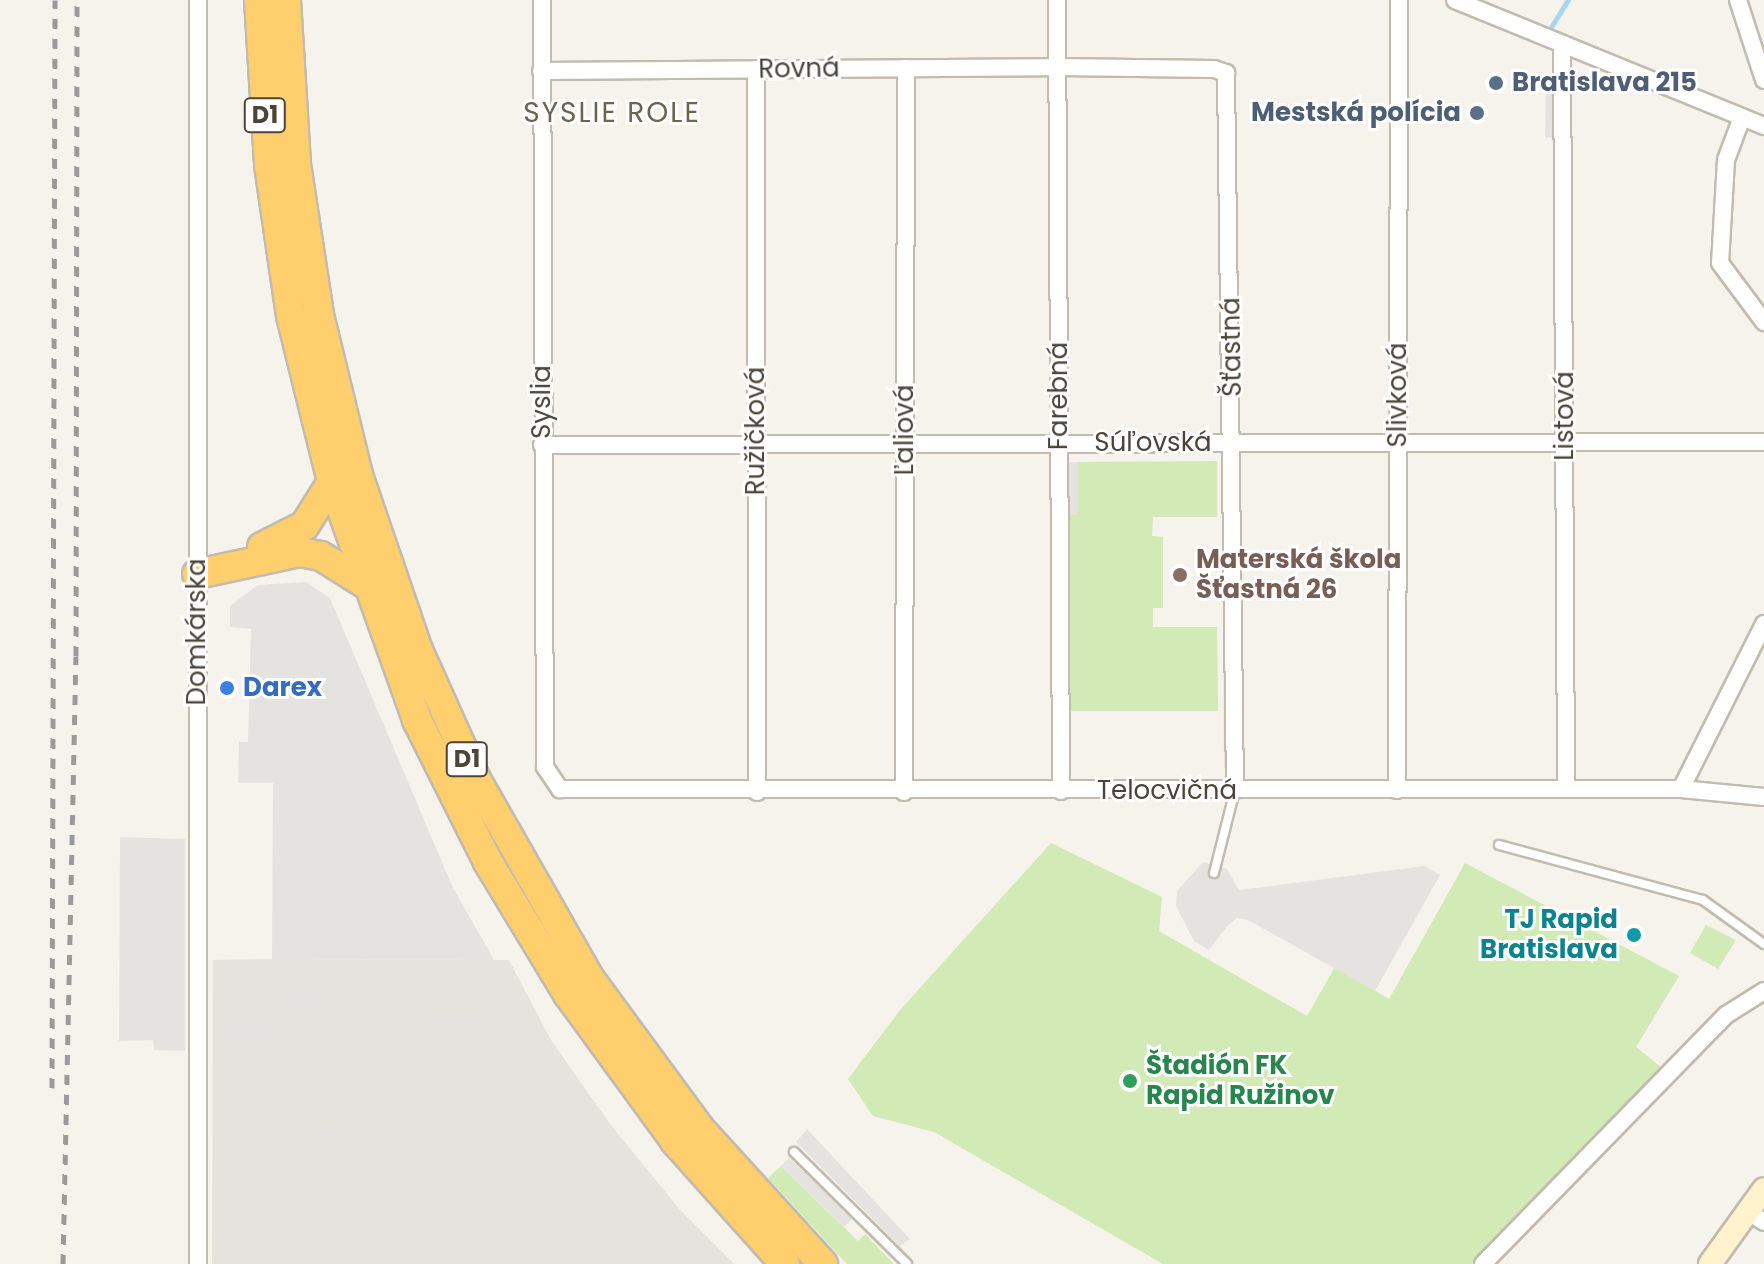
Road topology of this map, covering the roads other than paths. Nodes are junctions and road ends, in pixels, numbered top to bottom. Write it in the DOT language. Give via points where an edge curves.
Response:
graph roads {
  1 [pos="198,0"];
  2 [pos="259,0"];
  3 [pos="286,0"];
  4 [pos="542,0"];
  5 [pos="1057,0"];
  6 [pos="1399,0"];
  7 [pos="1455,0"];
  8 [pos="1738,0"];
  9 [pos="1562,44"];
  10 [pos="1058,67"];
  11 [pos="906,68"];
  12 [pos="756,69"];
  13 [pos="541,71"];
  14 [pos="1764,80"];
  15 [pos="1742,117"];
  16 [pos="1764,126"];
  17 [pos="1764,322"];
  18 [pos="1764,442"];
  19 [pos="1059,443"];
  20 [pos="1398,443"];
  21 [pos="1566,443"];
  22 [pos="756,444"];
  23 [pos="905,444"];
  24 [pos="542,445"];
  25 [pos="1232,451"];
  26 [pos="332,482"];
  27 [pos="197,568"];
  28 [pos="364,583"];
  29 [pos="1764,624"];
  30 [pos="1566,789"];
  31 [pos="1681,789"];
  32 [pos="1235,790"];
  33 [pos="1397,790"];
  34 [pos="1061,791"];
  35 [pos="569,792"];
  36 [pos="757,792"];
  37 [pos="904,792"];
  38 [pos="1764,797"];
  39 [pos="1499,845"];
  40 [pos="1214,873"];
  41 [pos="1764,944"];
  42 [pos="1764,991"];
  43 [pos="794,1152"];
  44 [pos="1764,1189"];
  45 [pos="1756,1216"];
  46 [pos="198,1264"];
  47 [pos="785,1264"];
  48 [pos="823,1264"];
  49 [pos="907,1264"];
  50 [pos="1483,1264"];
  51 [pos="1710,1264"];
  1 -- 27 [label="street, Domkárska"];
  2 -- 26 [label="highway, D1" via="276,230 294,330"];
  3 -- 48 [label="highway, D1" via="296,164 319,315 358,475 418,650 477,781 590,979 701,1130"];
  4 -- 13 [label="street, Syslia"];
  5 -- 10 [label="street, Farebná"];
  6 -- 20 [label="street, Slivková"];
  7 -- 9 [label="street"];
  8 -- 14 [label="street"];
  9 -- 15 [label="street"];
  9 -- 21 [label="street, Listová"];
  10 -- 11 [label="street, Rovná"];
  10 -- 19 [label="street, Farebná"];
  10 -- 25 [label="street, Šťastná" via="1226,73"];
  11 -- 12 [label="street, Rovná"];
  11 -- 23 [label="street, Ľaliová"];
  12 -- 13 [label="street, Rovná"];
  12 -- 22 [label="street, Ružičková"];
  13 -- 24 [label="street, Syslia"];
  15 -- 16 [label="street"];
  15 -- 17 [label="street" via="1726,160 1720,263"];
  18 -- 21 [label="street, Súľovská"];
  19 -- 23 [label="street, Súľovská"];
  19 -- 25 [label="street, Súľovská"];
  19 -- 34 [label="street, Farebná"];
  20 -- 21 [label="street, Súľovská"];
  20 -- 25 [label="street, Súľovská"];
  20 -- 33 [label="street, Slivková"];
  21 -- 30 [label="street, Listová"];
  22 -- 23 [label="street, Súľovská"];
  22 -- 24 [label="street, Súľovská"];
  22 -- 36 [label="street, Ružičková"];
  23 -- 37 [label="street, Ľaliová"];
  24 -- 35 [label="street, Syslia" via="545,767 552,783"];
  25 -- 32 [label="street, Šťastná"];
  26 -- 27 [label="highway" via="293,534"];
  26 -- 28 [label="highway, D1"];
  27 -- 28 [label="highway" via="300,552 321,556"];
  27 -- 46 [label="street, Domkárska"];
  28 -- 47 [label="highway, D1" via="417,720 524,925 666,1130"];
  29 -- 31 [label="street"];
  30 -- 31 [label="street, Telocvičná"];
  30 -- 33 [label="street, Telocvičná"];
  31 -- 38 [label="street, Telocvičná"];
  32 -- 33 [label="street, Telocvičná"];
  32 -- 34 [label="street, Telocvičná"];
  32 -- 40 [label="lane"];
  34 -- 37 [label="street, Telocvičná"];
  35 -- 36 [label="street, Telocvičná"];
  36 -- 37 [label="street, Telocvičná"];
  39 -- 41 [label="lane" via="1703,900"];
  42 -- 50 [label="street" via="1726,1015"];
  43 -- 49 [label="lane"];
  44 -- 45 [label="street"];
  45 -- 51 [label="street"];
}
